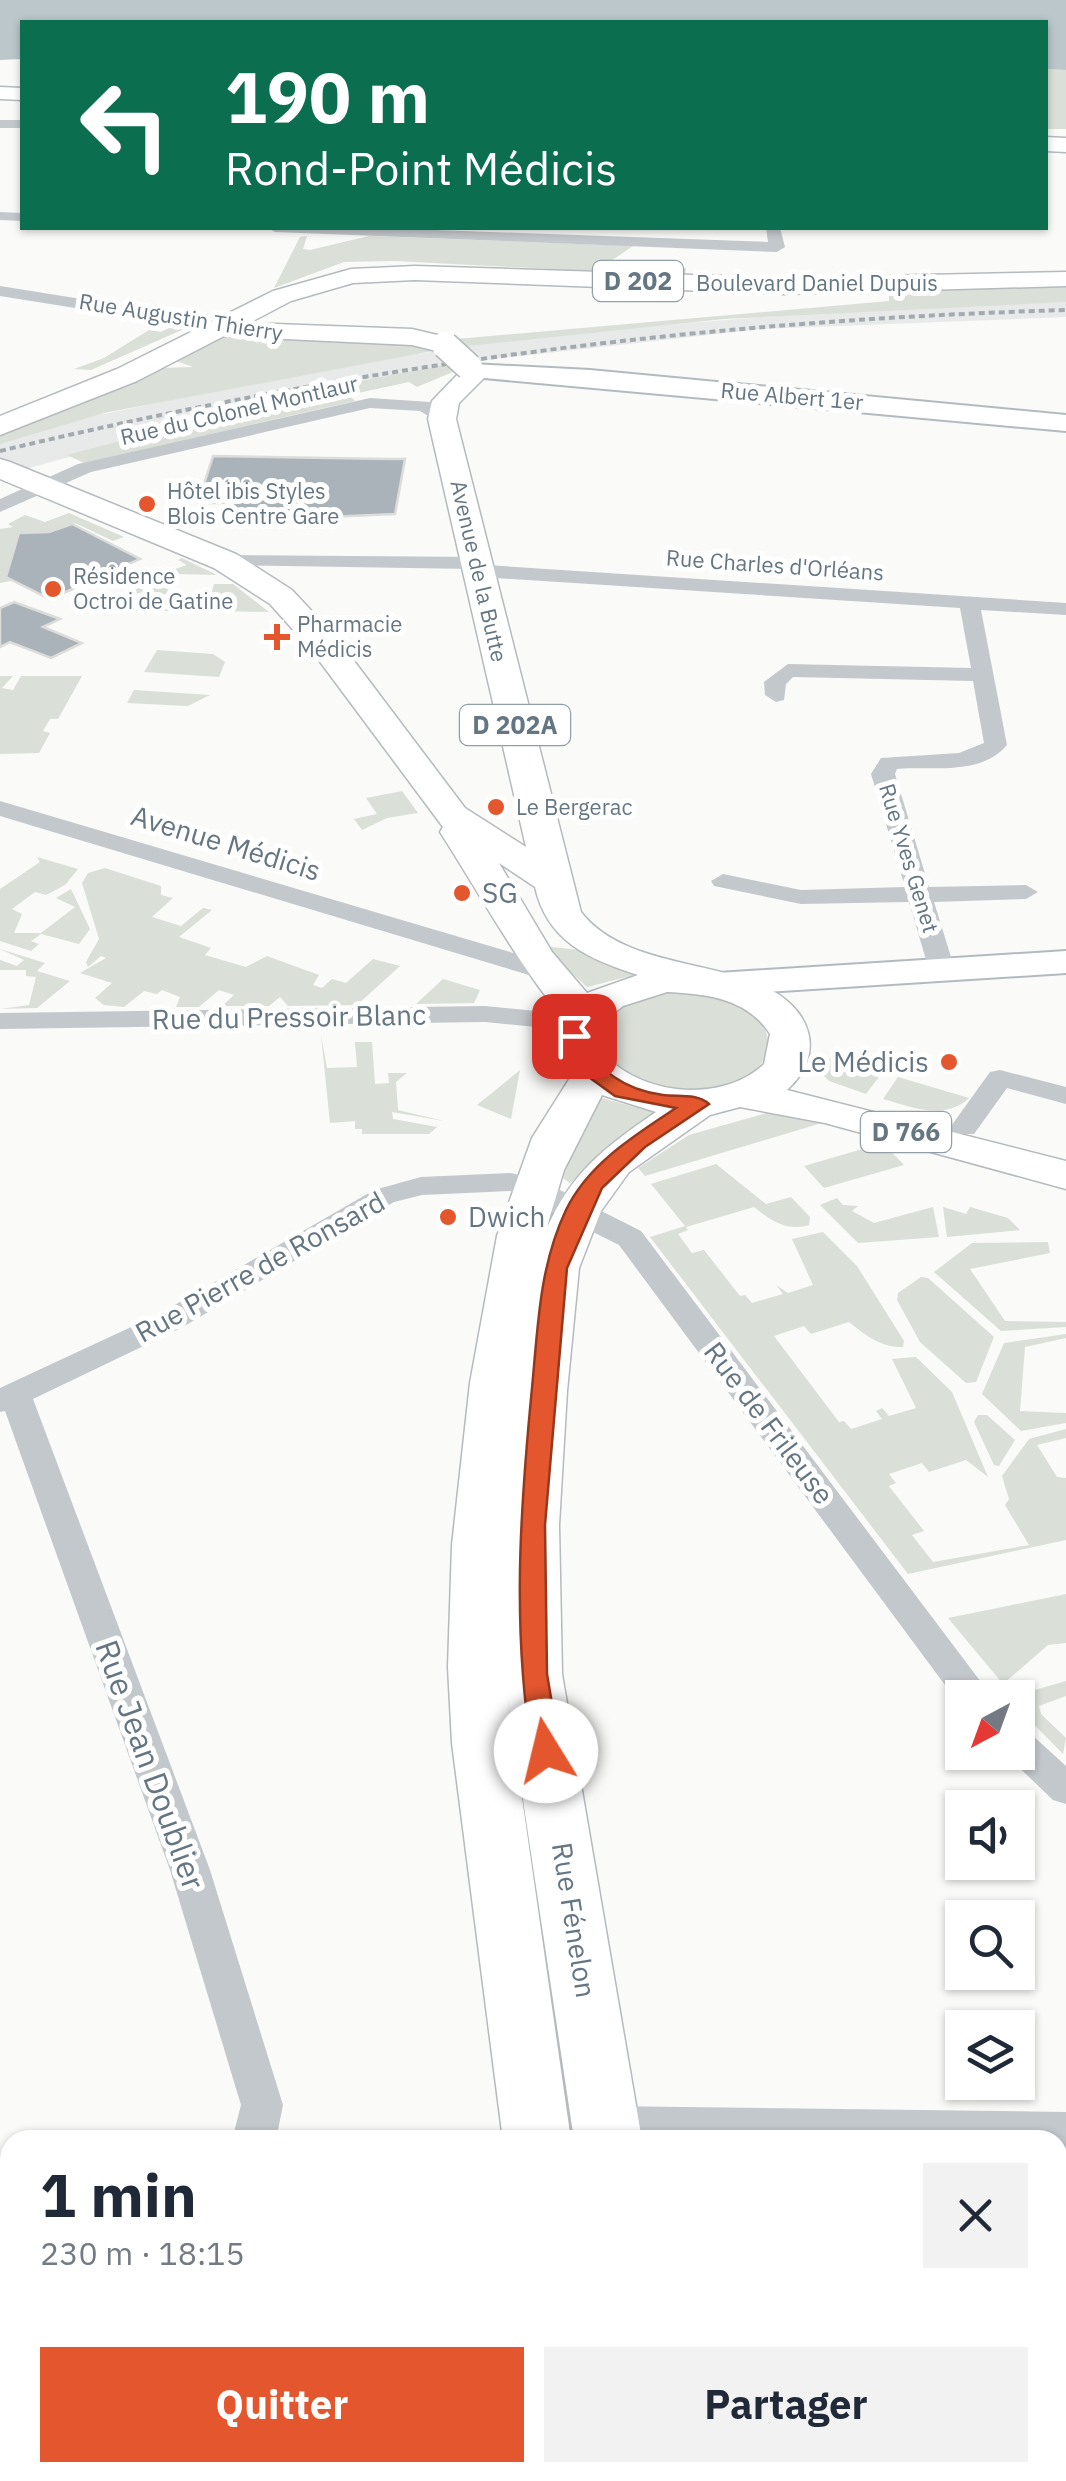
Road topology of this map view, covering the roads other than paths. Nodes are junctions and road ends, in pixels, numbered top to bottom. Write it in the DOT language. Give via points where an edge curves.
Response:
graph roads {
  1 [pos="324,230"];
  2 [pos="773,230"];
  3 [pos="1066,279"];
  4 [pos="0,291"];
  5 [pos="219,326"];
  6 [pos="469,375"];
  7 [pos="49,389"];
  8 [pos="0,393"];
  9 [pos="0,402"];
  10 [pos="442,419"];
  11 [pos="1066,423"];
  12 [pos="0,426"];
  13 [pos="6,471"];
  14 [pos="44,486"];
  15 [pos="0,506"];
  16 [pos="225,562"];
  17 [pos="479,567"];
  18 [pos="968,602"];
  19 [pos="1066,608"];
  20 [pos="984,675"];
  21 [pos="776,696"];
  22 [pos="0,808"];
  23 [pos="452,816"];
  24 [pos="550,879"];
  25 [pos="723,881"];
  26 [pos="1026,892"];
  27 [pos="918,895"];
  28 [pos="435,937"];
  29 [pos="537,956"];
  30 [pos="1066,962"];
  31 [pos="942,970"];
  32 [pos="870,975"];
  33 [pos="709,982"];
  34 [pos="580,1019"];
  35 [pos="0,1021"];
  36 [pos="788,1040"];
  37 [pos="594,1075"];
  38 [pos="744,1095"];
  39 [pos="1066,1096"];
  40 [pos="698,1104"];
  41 [pos="964,1128"];
  42 [pos="1066,1163"];
  43 [pos="1066,1175"];
  44 [pos="555,1198"];
  45 [pos="8,1398"];
  46 [pos="962,1680"];
  47 [pos="1035,1760"];
  48 [pos="1066,1789"];
  49 [pos="256,2130"];
  50 [pos="536,2130"];
  51 [pos="607,2130"];
  1 -- 2 [label="street" via="777,248"];
  3 -- 5 [label="main road, Boulevard Daniel Dupuis / D 202" via="784,286 387,273 317,282"];
  4 -- 5 [label="street, Rue Augustin Thierry"];
  5 -- 6 [label="main road, Rue Augustin Thierry, bridge" via="427,339 444,346"];
  5 -- 7 [label="main road, D 202"];
  5 -- 12 [label="main road, Boulevard Daniel Dupuis / D 202" via="127,375"];
  6 -- 10 [label="main road" via="446,401"];
  6 -- 11 [label="street, Rue Albert 1er"];
  7 -- 8 [label="main road"];
  7 -- 9 [label="main road, D 202"];
  10 -- 14 [label="street, Rue du Colonel Montlaur" via="424,406 370,403 85,468"];
  10 -- 17 [label="main road, Avenue de la Butte / D 202A"];
  13 -- 14 [label="main road"];
  14 -- 15 [label="street, Rue du Colonel Montlaur"];
  14 -- 16 [label="main road"];
  16 -- 17 [label="street, Rue Charles d'Orléans"];
  16 -- 23 [label="main road" via="282,597 301,617"];
  17 -- 18 [label="street, Rue Charles d'Orléans"];
  17 -- 24 [label="main road, Avenue de la Butte / D 202A"];
  18 -- 19 [label="street, Rue Charles d'Orléans"];
  18 -- 20 [label="street, Rue Yves Genet"];
  20 -- 21 [label="street" via="788,670 775,682"];
  20 -- 27 [label="street, Rue Yves Genet" via="996,746 986,755 889,763 883,774"];
  22 -- 28 [label="street, Avenue Médicis"];
  23 -- 24 [label="main road"];
  23 -- 29 [label="main road"];
  24 -- 33 [label="main road, Avenue de la Butte / D 202A" via="568,926 585,938"];
  25 -- 27 [label="street" via="801,897"];
  26 -- 27 [label="street"];
  27 -- 31 [label="street, Rue Yves Genet"];
  28 -- 29 [label="street, Avenue Médicis"];
  28 -- 29 [label="street, Avenue Médicis"];
  29 -- 34 [label="main road"];
  30 -- 31 [label="street"];
  31 -- 32 [label="street"];
  32 -- 33 [label="street"];
  32 -- 36 [label="street" via="807,996"];
  33 -- 34 [label="main road" via="630,986 602,998"];
  33 -- 36 [label="main road" via="769,1005"];
  34 -- 35 [label="street, Rue du Pressoir Blanc" via="485,1014"];
  34 -- 37 [label="main road" via="576,1050"];
  36 -- 38 [label="main road" via="765,1086"];
  36 -- 41 [label="main road, D 766" via="830,1088"];
  37 -- 40 [label="main road" via="640,1096"];
  37 -- 44 [label="main road, Rue Fénelon" via="569,1108"];
  38 -- 40 [label="main road"];
  38 -- 43 [label="main road, D 766" via="830,1111"];
  39 -- 41 [label="street" via="1000,1078"];
  40 -- 44 [label="main road, Rue Fénelon"];
  41 -- 42 [label="main road, D 766"];
  44 -- 45 [label="street, Rue Pierre de Ronsard" via="492,1181 384,1196 170,1321"];
  44 -- 46 [label="street, Rue de Frileuse" via="630,1238"];
  44 -- 50 [label="main road, Rue Fénelon" via="517,1244 488,1429 477,1669"];
  44 -- 51 [label="main road, Rue Fénelon" via="556,1268 532,1525 533,1674"];
  45 -- 49 [label="street, Rue Jean Doublier" via="190,1870 262,2106"];
  47 -- 48 [label="street"];
}
